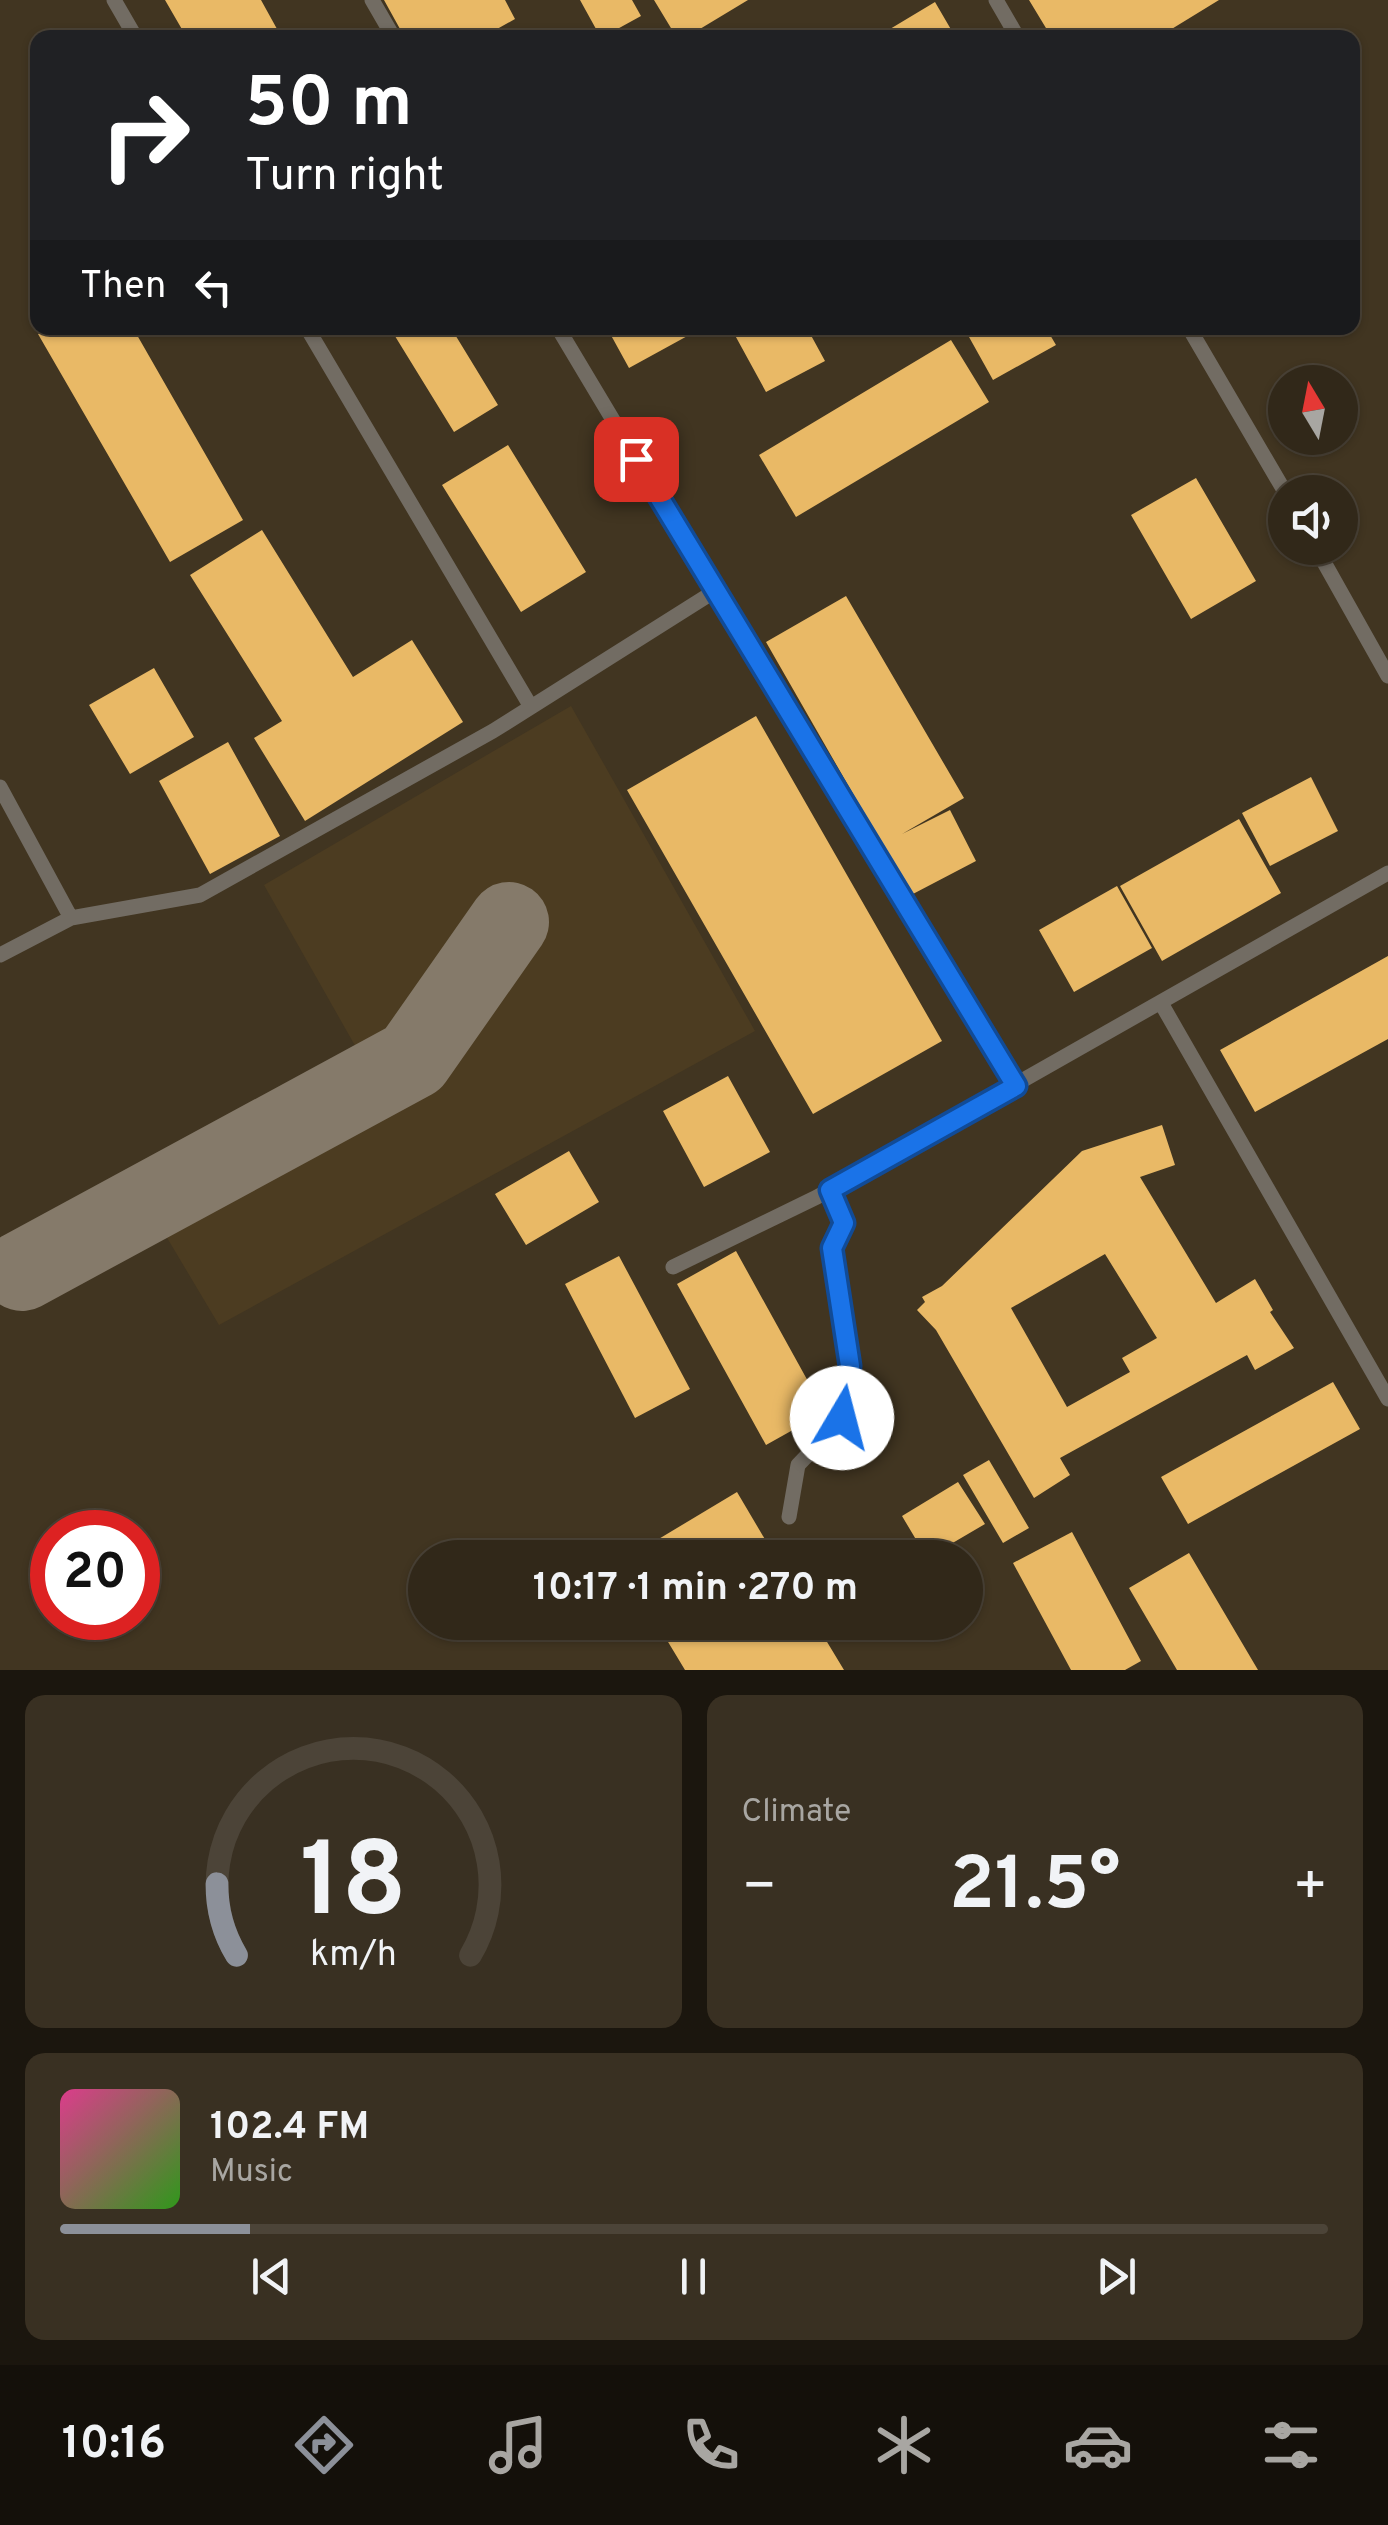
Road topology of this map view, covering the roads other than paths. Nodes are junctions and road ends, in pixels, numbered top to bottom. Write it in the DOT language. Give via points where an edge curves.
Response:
graph roads {
  1 [pos="114,0"];
  2 [pos="372,0"];
  3 [pos="996,0"];
  4 [pos="131,30"];
  5 [pos="389,30"];
  6 [pos="1013,30"];
  7 [pos="311,335"];
  8 [pos="562,335"];
  9 [pos="1193,335"];
  10 [pos="1276,475"];
  11 [pos="1326,565"];
  12 [pos="715,590"];
  13 [pos="1388,676"];
  14 [pos="531,707"];
  15 [pos="0,787"];
  16 [pos="1388,872"];
  17 [pos="71,918"];
  18 [pos="0,955"];
  19 [pos="1161,1003"];
  20 [pos="1016,1086"];
  21 [pos="830,1190"];
  22 [pos="673,1267"];
  23 [pos="1388,1399"];
  24 [pos="789,1517"];
  1 -- 4 [label="lane"];
  2 -- 5 [label="lane"];
  3 -- 6 [label="lane"];
  7 -- 14 [label="lane"];
  8 -- 12 [label="lane"];
  9 -- 10 [label="lane"];
  11 -- 13 [label="lane"];
  12 -- 14 [label="lane"];
  12 -- 20 [label="lane"];
  14 -- 17 [label="lane" via="200,896"];
  15 -- 17 [label="lane"];
  16 -- 19 [label="lane"];
  17 -- 18 [label="lane"];
  19 -- 20 [label="lane"];
  19 -- 23 [label="lane"];
  20 -- 21 [label="lane"];
  21 -- 22 [label="lane"];
  21 -- 24 [label="lane" via="844,1223 832,1248 850,1366 842,1418 798,1466"];
}
